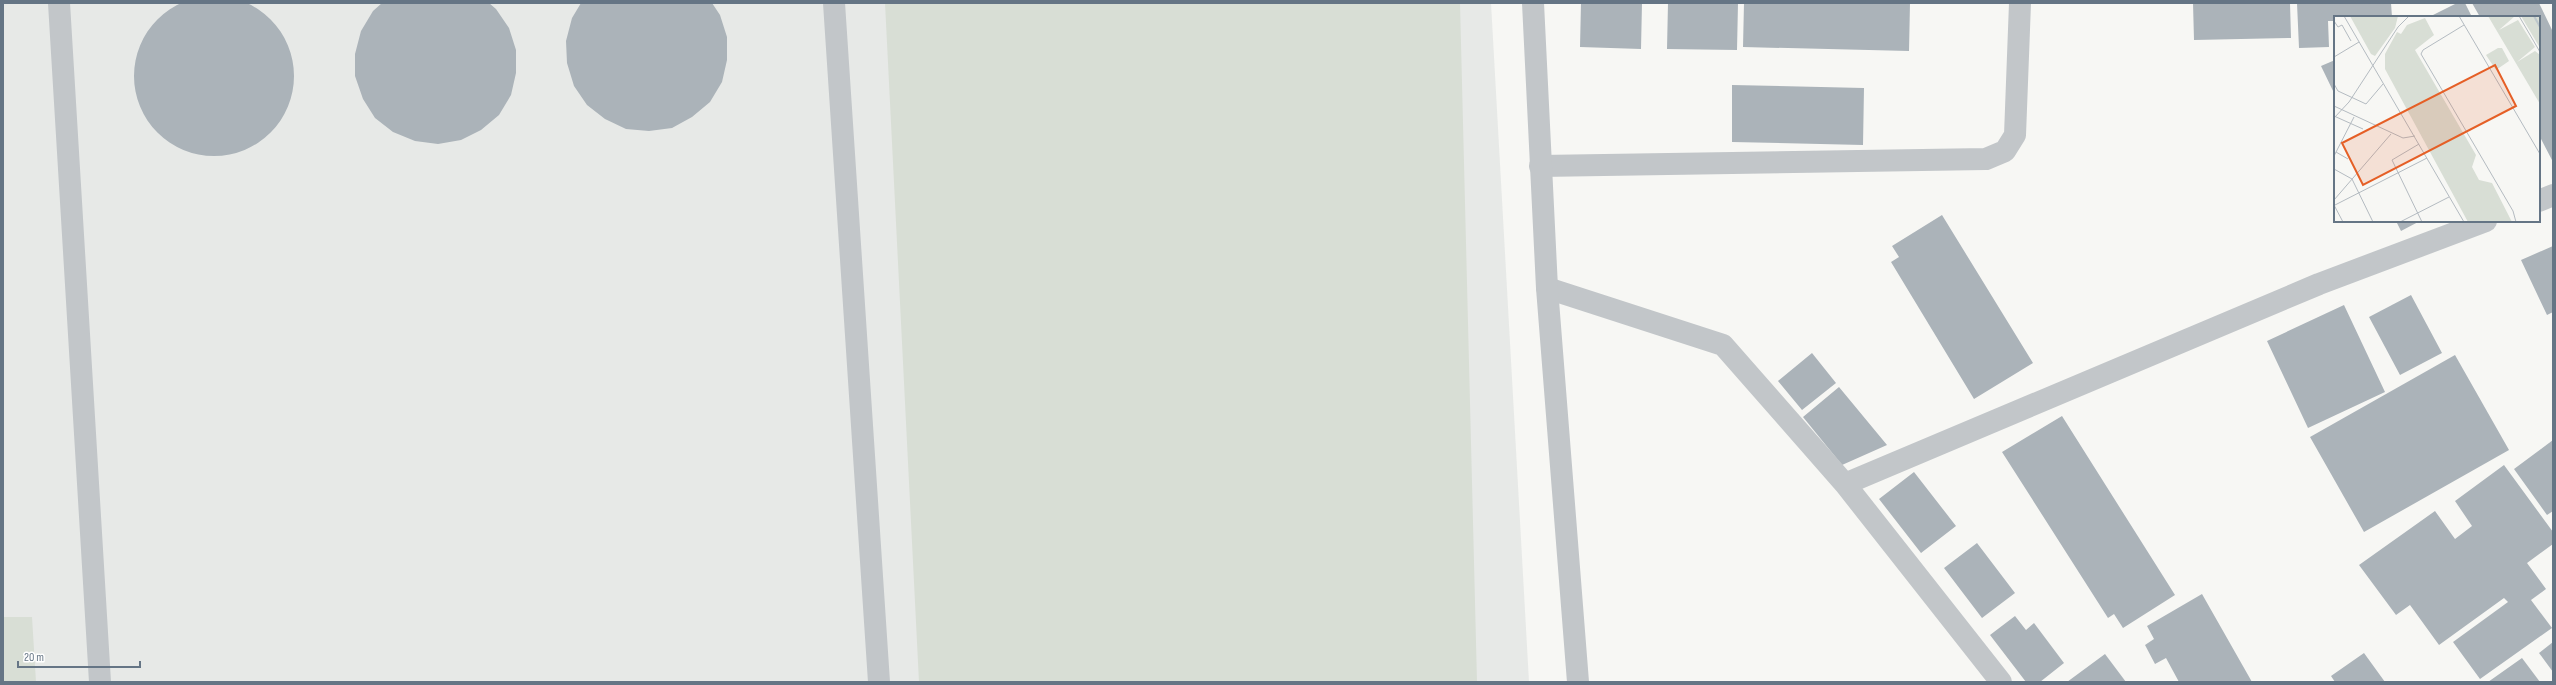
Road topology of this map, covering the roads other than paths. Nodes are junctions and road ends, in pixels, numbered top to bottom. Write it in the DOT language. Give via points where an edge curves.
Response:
graph roads {
  1 [pos="59,3"];
  2 [pos="834,3"];
  3 [pos="1533,3"];
  4 [pos="2020,3"];
  5 [pos="1540,166"];
  6 [pos="2553,196"];
  7 [pos="2540,201"];
  8 [pos="2482,222"];
  9 [pos="1547,288"];
  10 [pos="1845,484"];
  11 [pos="100,682"];
  12 [pos="879,682"];
  13 [pos="1578,682"];
  14 [pos="2001,682"];
  1 -- 11 [label="street"];
  2 -- 12 [label="street"];
  3 -- 5 [label="street"];
  4 -- 5 [label="street" via="2015,135 2005,151 1986,159"];
  5 -- 9 [label="street"];
  6 -- 7 [label="street"];
  8 -- 10 [label="street" via="2319,284"];
  9 -- 10 [label="street" via="1723,345"];
  9 -- 13 [label="street"];
  10 -- 14 [label="street"];
}
